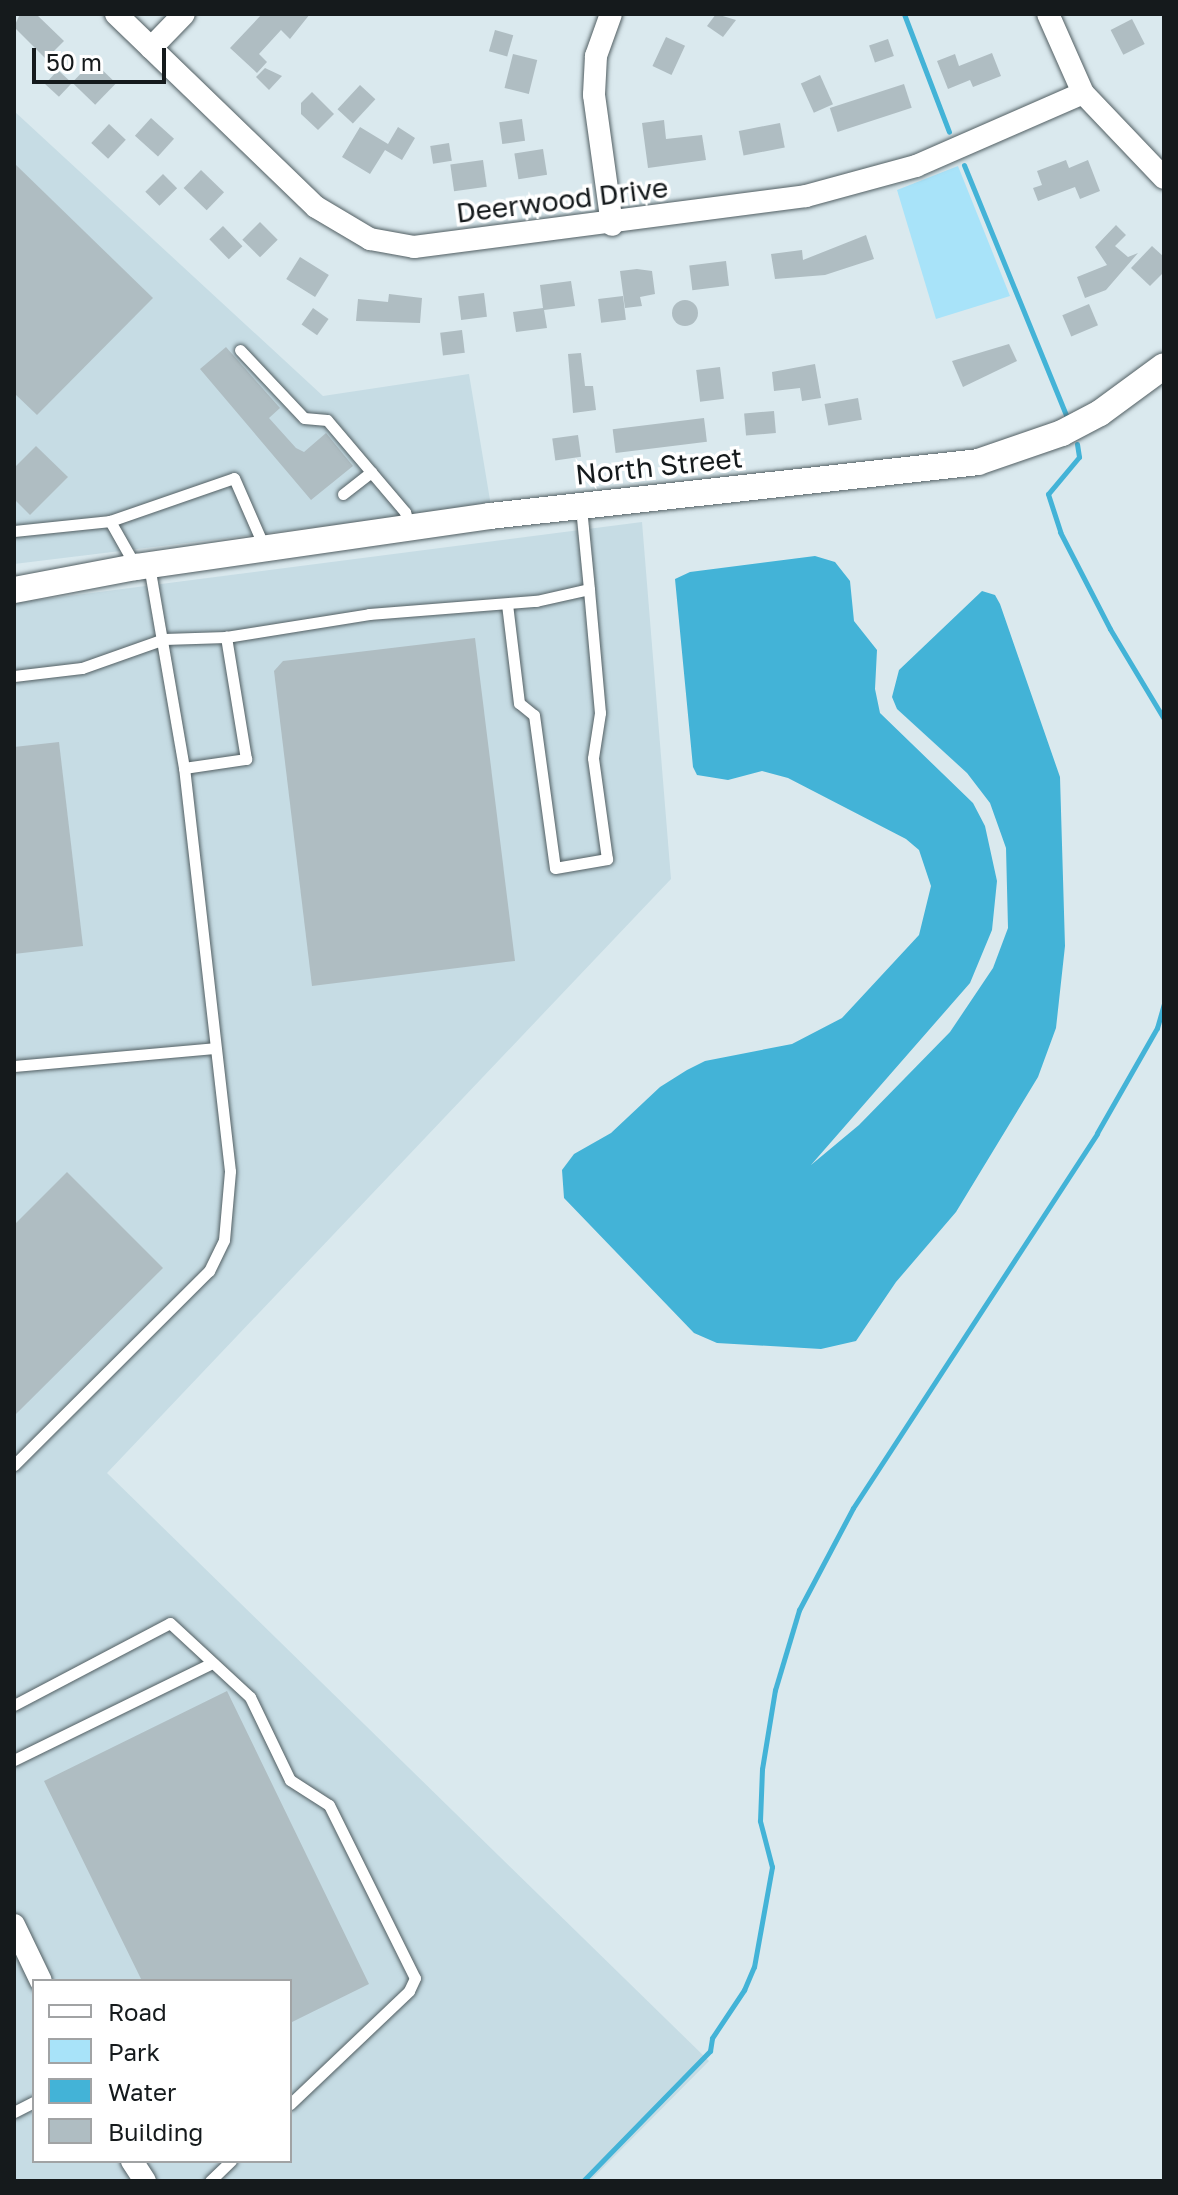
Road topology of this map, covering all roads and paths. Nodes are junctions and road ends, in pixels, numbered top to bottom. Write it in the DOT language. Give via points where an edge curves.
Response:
graph roads {
  1 [pos="116,14"];
  2 [pos="184,14"];
  3 [pos="611,14"];
  4 [pos="1048,14"];
  5 [pos="151,48"];
  6 [pos="1083,93"];
  7 [pos="1164,178"];
  8 [pos="612,225"];
  9 [pos="240,350"];
  10 [pos="1164,366"];
  11 [pos="371,472"];
  12 [pos="343,494"];
  13 [pos="581,507"];
  14 [pos="110,521"];
  15 [pos="410,528"];
  16 [pos="14,531"];
  17 [pos="265,549"];
  18 [pos="143,566"];
  19 [pos="14,573"];
  20 [pos="589,589"];
  21 [pos="14,590"];
  22 [pos="507,604"];
  23 [pos="226,637"];
  24 [pos="164,639"];
  25 [pos="14,676"];
  26 [pos="184,768"];
  27 [pos="214,1048"];
  28 [pos="14,1066"];
  29 [pos="14,1465"];
  30 [pos="212,1663"];
  31 [pos="14,1705"];
  32 [pos="14,1760"];
  33 [pos="14,1925"];
  34 [pos="40,1979"];
  35 [pos="292,2102"];
  36 [pos="32,2103"];
  37 [pos="14,2112"];
  38 [pos="133,2163"];
  39 [pos="229,2163"];
  40 [pos="145,2181"];
  41 [pos="210,2181"];
  1 -- 5 [label="street, Deerwood Drive"];
  2 -- 5 [label="street"];
  3 -- 8 [label="street" via="596,56 594,95"];
  4 -- 6 [label="street"];
  5 -- 8 [label="street, Deerwood Drive" via="316,207 370,239 429,247"];
  6 -- 7 [label="street"];
  6 -- 8 [label="street, Deerwood Drive" via="963,147 847,186 775,203"];
  9 -- 11 [label="lane" via="304,418 327,420"];
  10 -- 13 [label="street, North Street" via="1073,427 978,462"];
  11 -- 12 [label="lane"];
  11 -- 15 [label="lane" via="405,512"];
  13 -- 15 [label="street, North Street"];
  13 -- 20 [label="lane"];
  14 -- 16 [label="lane"];
  14 -- 17 [label="lane" via="234,478"];
  14 -- 18 [label="lane"];
  15 -- 17 [label="street, North Street"];
  17 -- 18 [label="street, North Street"];
  18 -- 19 [label="street, North Street"];
  18 -- 21 [label="street, North Street"];
  18 -- 24 [label="lane"];
  20 -- 22 [label="lane"];
  20 -- 22 [label="lane" via="600,713 593,758 607,859 555,868 534,715 519,703"];
  22 -- 23 [label="lane" via="369,614"];
  23 -- 24 [label="lane"];
  23 -- 26 [label="lane" via="246,759"];
  24 -- 25 [label="lane" via="82,668"];
  24 -- 26 [label="lane"];
  26 -- 27 [label="lane"];
  27 -- 28 [label="lane"];
  27 -- 29 [label="lane" via="230,1171 224,1240 209,1271"];
  30 -- 31 [label="lane" via="170,1623"];
  30 -- 32 [label="lane"];
  30 -- 35 [label="lane" via="250,1697 290,1780 329,1805 415,1978 409,1991"];
  33 -- 34 [label="street"];
  36 -- 37 [label="lane"];
  38 -- 40 [label="street"];
  39 -- 41 [label="lane"];
}
